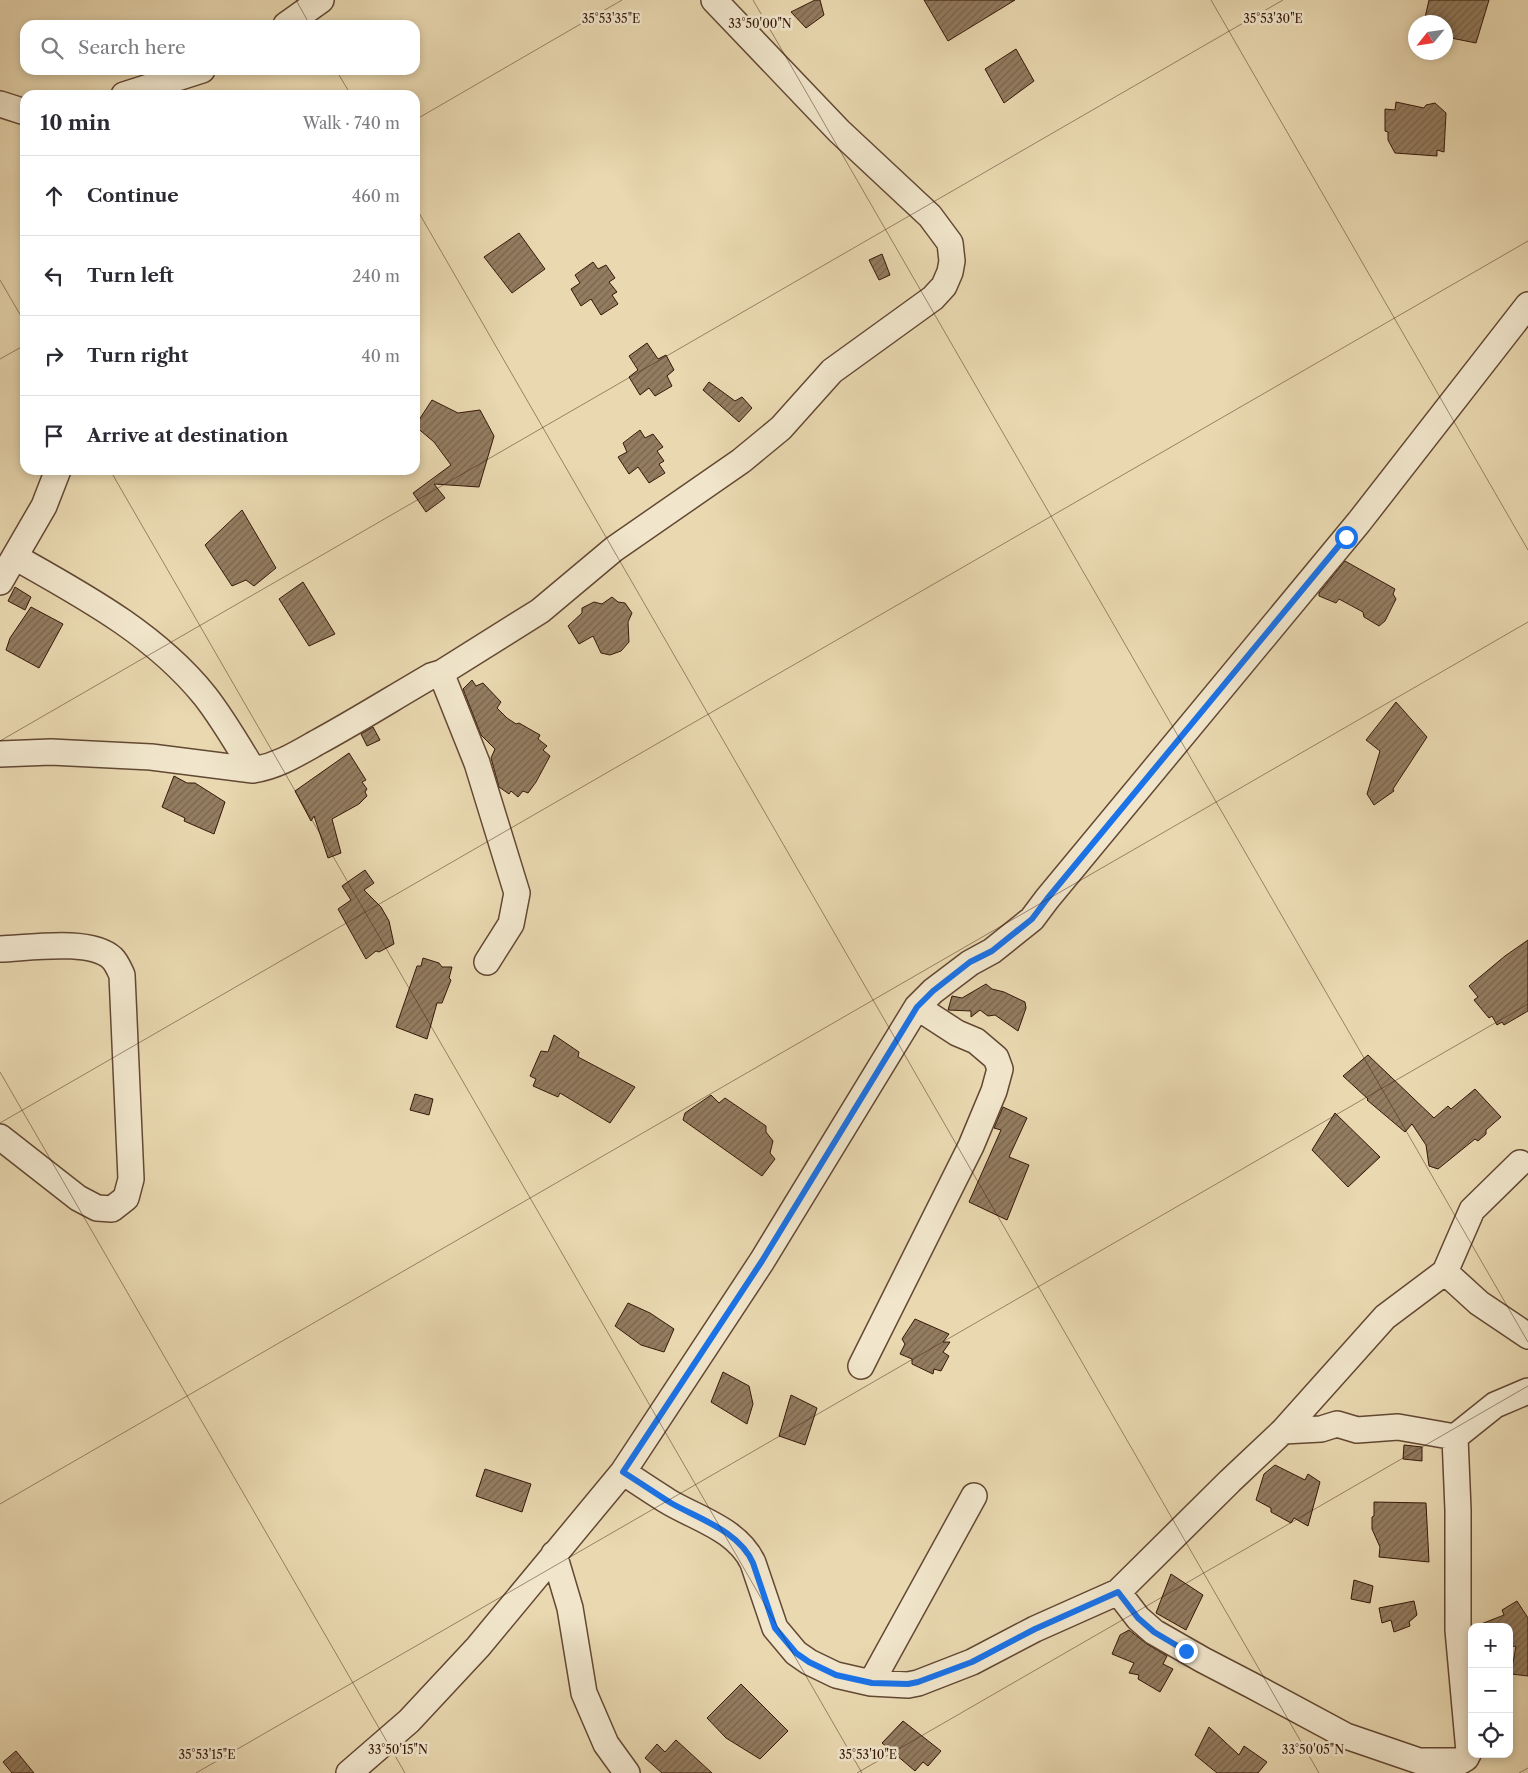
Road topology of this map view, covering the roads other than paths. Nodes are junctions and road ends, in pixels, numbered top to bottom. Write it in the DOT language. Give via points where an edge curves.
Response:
graph roads {
  1 [pos="321,0"];
  2 [pos="714,0"];
  3 [pos="293,20"];
  4 [pos="191,75"];
  5 [pos="159,90"];
  6 [pos="0,104"];
  7 [pos="20,110"];
  8 [pos="1528,305"];
  9 [pos="56,475"];
  10 [pos="15,557"];
  11 [pos="0,582"];
  12 [pos="441,674"];
  13 [pos="0,754"];
  14 [pos="253,770"];
  15 [pos="0,949"];
  16 [pos="487,962"];
  17 [pos="917,1007"];
  18 [pos="0,1138"];
  19 [pos="1520,1163"];
  20 [pos="1445,1272"];
  21 [pos="1528,1336"];
  22 [pos="862,1366"];
  23 [pos="1528,1391"];
  24 [pos="1283,1431"];
  25 [pos="1455,1437"];
  26 [pos="623,1472"];
  27 [pos="974,1496"];
  28 [pos="554,1554"];
  29 [pos="1118,1592"];
  30 [pos="872,1683"];
  31 [pos="349,1773"];
  32 [pos="627,1773"];
  1 -- 3 [label="street"];
  2 -- 12 [label="street" via="839,131 930,216 950,244 950,272 944,286 933,298 832,371 781,428 741,461 614,549 540,611"];
  4 -- 5 [label="street"];
  6 -- 7 [label="street"];
  8 -- 17 [label="street" via="1358,522 1032,919 992,951 970,962"];
  9 -- 10 [label="street" via="44,506"];
  10 -- 11 [label="street"];
  10 -- 14 [label="street" via="122,621 166,654 205,696"];
  12 -- 14 [label="street" via="431,676 286,760"];
  12 -- 16 [label="street" via="477,763 517,892 511,924"];
  13 -- 14 [label="street" via="50,752 150,757"];
  15 -- 18 [label="street" via="92,947 111,957 118,965 122,975 131,1179 126,1198 112,1209 97,1208 78,1198"];
  17 -- 22 [label="street" via="957,1033 976,1041 996,1058 1000,1069 971,1146"];
  17 -- 26 [label="street" via="762,1261"];
  19 -- 20 [label="street" via="1472,1210"];
  20 -- 21 [label="street" via="1479,1303"];
  20 -- 24 [label="street" via="1385,1316"];
  23 -- 25 [label="street" via="1495,1405"];
  24 -- 25 [label="street" via="1337,1424 1357,1430 1398,1426"];
  24 -- 29 [label="street"];
  25 -- 29 [label="street" via="1458,1630 1469,1752 1461,1761 1419,1761 1346,1736 1154,1632 1138,1618"];
  26 -- 28 [label="street"];
  26 -- 30 [label="street" via="738,1541 751,1557 775,1628 796,1653 836,1675"];
  27 -- 30 [label="street"];
  28 -- 31 [label="street" via="478,1647 409,1720"];
  28 -- 32 [label="street" via="570,1608 584,1693 606,1744"];
  29 -- 30 [label="street" via="1035,1629 972,1662 918,1682"];
}
